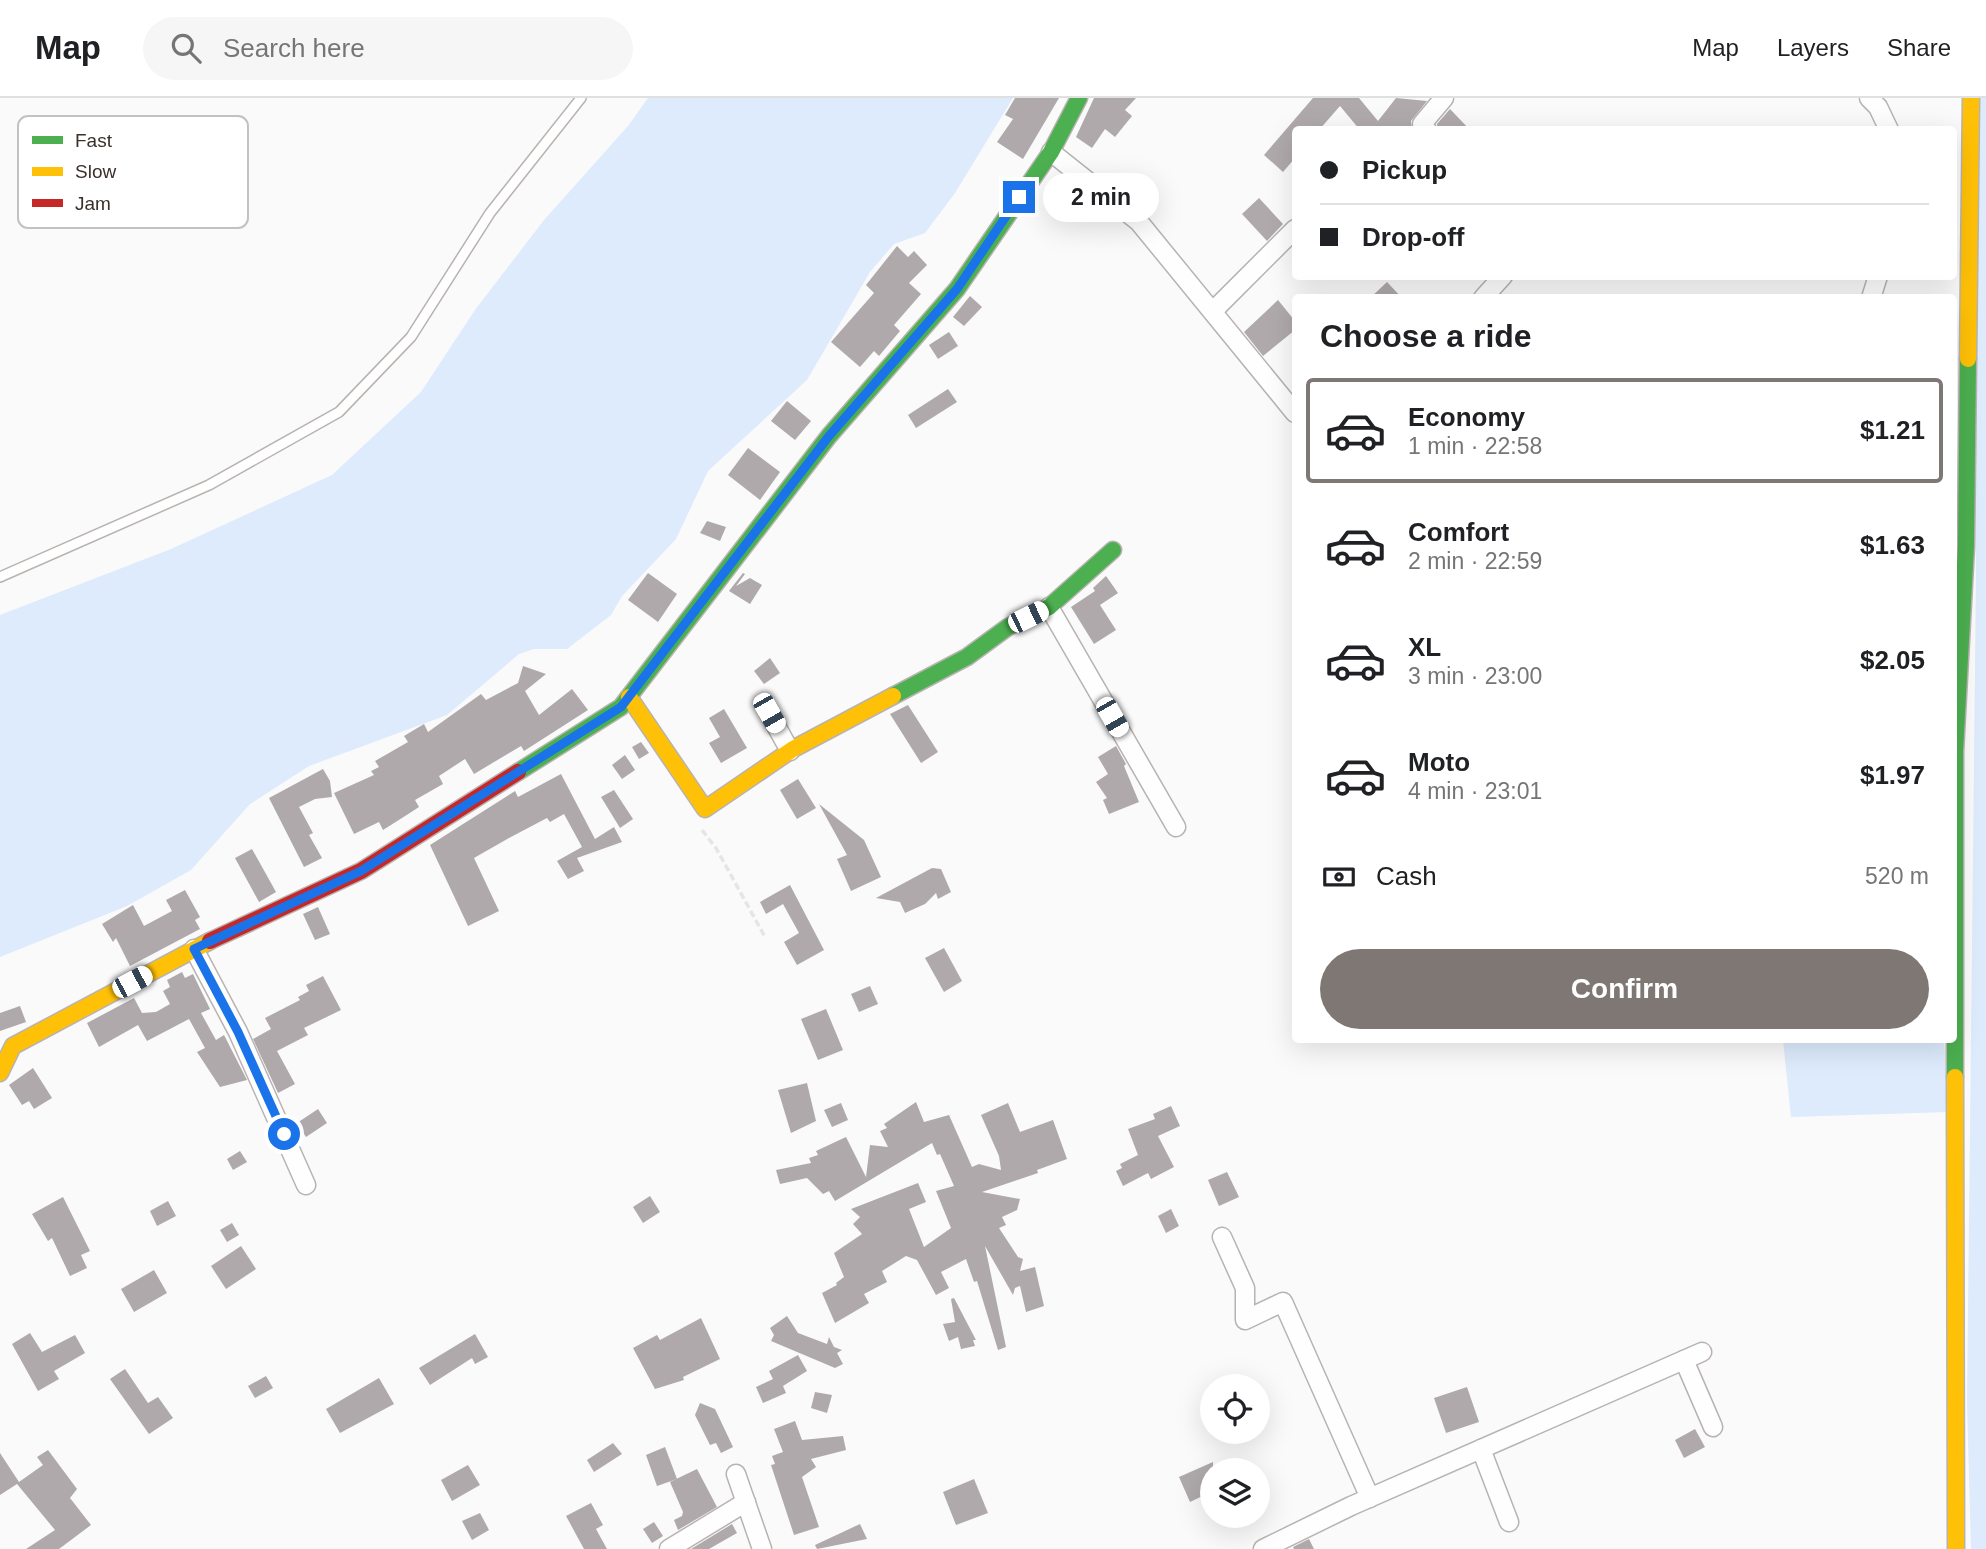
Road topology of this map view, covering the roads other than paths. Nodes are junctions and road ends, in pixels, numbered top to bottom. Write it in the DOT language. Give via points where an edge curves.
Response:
graph roads {
  1 [pos="581,98"];
  2 [pos="1079,98"];
  3 [pos="1444,98"];
  4 [pos="1869,98"];
  5 [pos="1971,98"];
  6 [pos="1424,126"];
  7 [pos="1887,126"];
  8 [pos="1051,152"];
  9 [pos="1292,232"];
  10 [pos="1499,280"];
  11 [pos="1487,294"];
  12 [pos="1213,311"];
  13 [pos="1292,409"];
  14 [pos="1113,550"];
  15 [pos="0,577"];
  16 [pos="1049,607"];
  17 [pos="629,697"];
  18 [pos="1957,711"];
  19 [pos="769,713"];
  20 [pos="790,751"];
  21 [pos="1176,827"];
  22 [pos="194,949"];
  23 [pos="1955,1043"];
  24 [pos="6,1048"];
  25 [pos="0,1073"];
  26 [pos="306,1185"];
  27 [pos="1222,1237"];
  28 [pos="1702,1352"];
  29 [pos="1684,1360"];
  30 [pos="1713,1427"];
  31 [pos="1481,1449"];
  32 [pos="736,1474"];
  33 [pos="1370,1498"];
  34 [pos="746,1502"];
  35 [pos="1509,1522"];
  36 [pos="669,1549"];
  37 [pos="762,1549"];
  38 [pos="1263,1549"];
  39 [pos="1956,1549"];
  1 -- 15 [label="lane" via="490,213 411,337 339,412 209,485"];
  2 -- 8 [label="street"];
  3 -- 6 [label="street"];
  4 -- 7 [label="street"];
  5 -- 18 [label="street" via="1966,532"];
  8 -- 12 [label="street" via="1139,222"];
  8 -- 17 [label="street" via="957,289 829,436"];
  9 -- 12 [label="street"];
  10 -- 11 [label="street"];
  12 -- 13 [label="street"];
  14 -- 16 [label="street"];
  16 -- 20 [label="street" via="1008,626 967,657"];
  16 -- 21 [label="street"];
  17 -- 20 [label="street" via="705,809"];
  17 -- 22 [label="street" via="621,707 361,871"];
  19 -- 20 [label="street"];
  22 -- 24 [label="street"];
  22 -- 26 [label="street" via="238,1032"];
  23 -- 39 [label="street"];
  24 -- 25 [label="street"];
  27 -- 33 [label="street" via="1245,1288 1245,1320 1283,1301"];
  28 -- 29 [label="street"];
  29 -- 30 [label="street"];
  29 -- 31 [label="street"];
  31 -- 33 [label="street"];
  31 -- 35 [label="street"];
  32 -- 34 [label="street"];
  33 -- 38 [label="street"];
  34 -- 36 [label="street"];
  34 -- 37 [label="street"];
}
